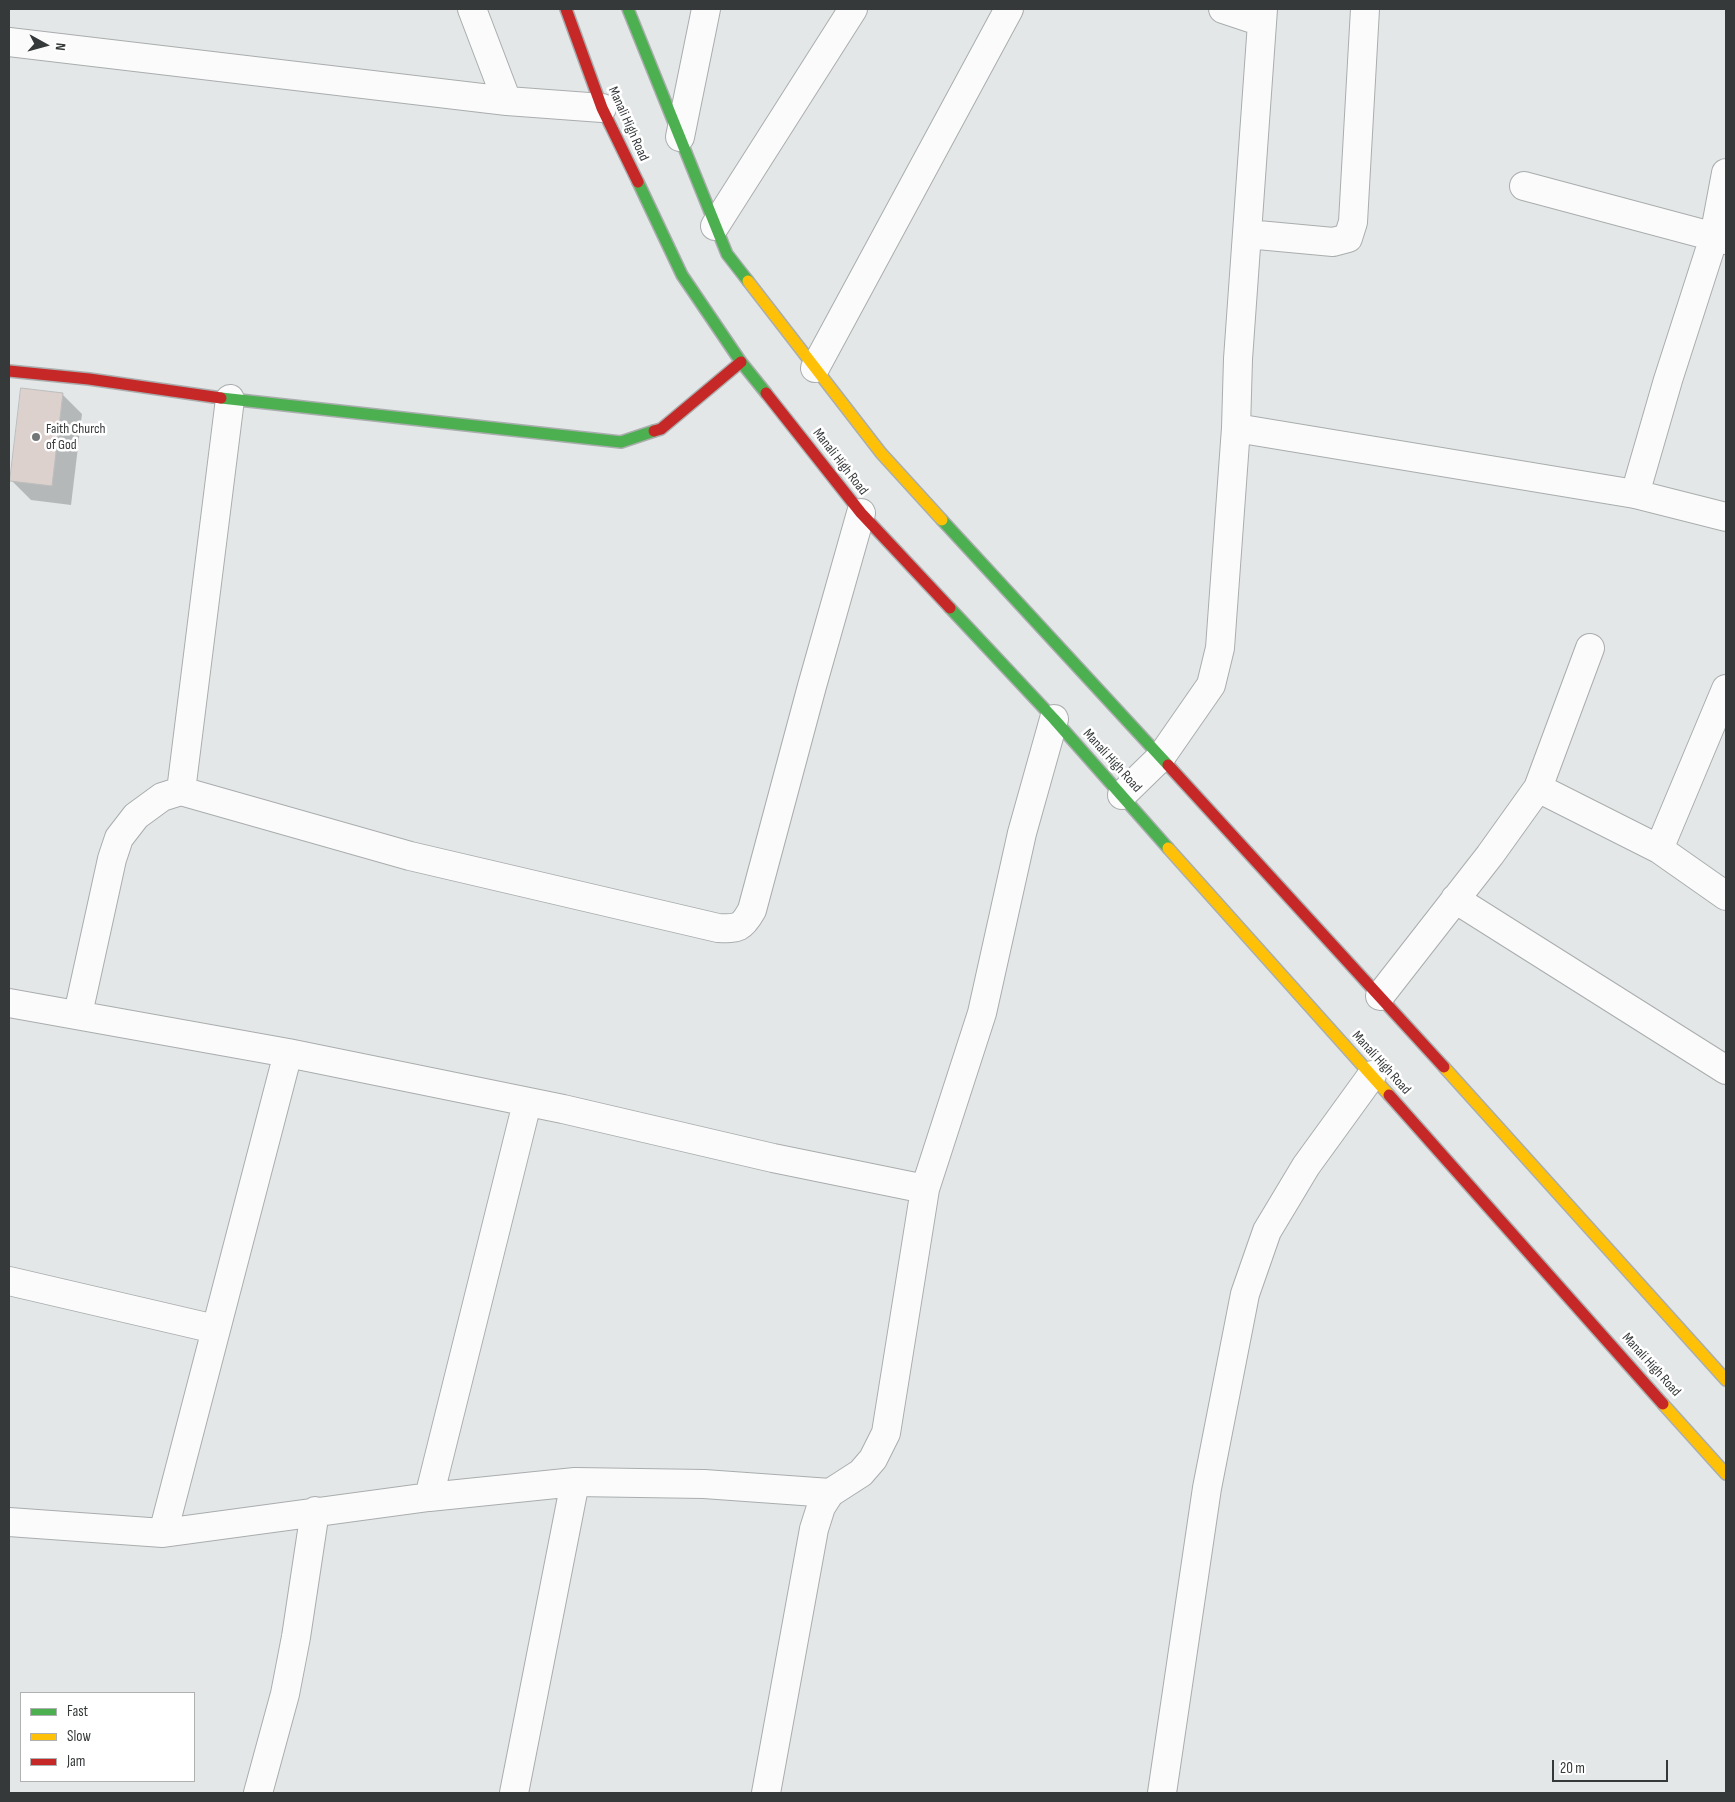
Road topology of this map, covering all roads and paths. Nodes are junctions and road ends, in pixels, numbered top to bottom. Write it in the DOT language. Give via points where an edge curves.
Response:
graph roads {
  1 [pos="472,9"];
  2 [pos="566,9"];
  3 [pos="628,9"];
  4 [pos="706,9"];
  5 [pos="853,9"];
  6 [pos="1009,9"];
  7 [pos="1223,9"];
  8 [pos="1365,9"];
  9 [pos="1262,16"];
  10 [pos="9,42"];
  11 [pos="507,101"];
  12 [pos="602,108"];
  13 [pos="680,137"];
  14 [pos="1726,174"];
  15 [pos="1524,186"];
  16 [pos="716,226"];
  17 [pos="1247,234"];
  18 [pos="1720,239"];
  19 [pos="742,362"];
  20 [pos="815,368"];
  21 [pos="9,371"];
  22 [pos="230,399"];
  23 [pos="1236,428"];
  24 [pos="1635,494"];
  25 [pos="861,513"];
  26 [pos="1726,517"];
  27 [pos="1590,648"];
  28 [pos="1726,690"];
  29 [pos="1054,718"];
  30 [pos="1161,757"];
  31 [pos="1538,788"];
  32 [pos="181,792"];
  33 [pos="1122,795"];
  34 [pos="1659,849"];
  35 [pos="1726,896"];
  36 [pos="1455,899"];
  37 [pos="1380,996"];
  38 [pos="9,1003"];
  39 [pos="78,1014"];
  40 [pos="288,1053"];
  41 [pos="1726,1070"];
  42 [pos="1372,1075"];
  43 [pos="527,1103"];
  44 [pos="925,1189"];
  45 [pos="9,1281"];
  46 [pos="215,1329"];
  47 [pos="1726,1380"];
  48 [pos="1726,1474"];
  49 [pos="575,1482"];
  50 [pos="830,1493"];
  51 [pos="429,1497"];
  52 [pos="315,1511"];
  53 [pos="9,1522"];
  54 [pos="163,1533"];
  55 [pos="258,1793"];
  56 [pos="514,1793"];
  57 [pos="766,1793"];
  58 [pos="1162,1793"];
  1 -- 11 [label="street"];
  2 -- 12 [label="main road, Manali High Road"];
  3 -- 13 [label="main road"];
  4 -- 13 [label="street"];
  5 -- 16 [label="street"];
  6 -- 20 [label="street"];
  7 -- 9 [label="street"];
  8 -- 17 [label="street" via="1353,222 1348,238 1333,242"];
  9 -- 17 [label="street"];
  10 -- 11 [label="street"];
  11 -- 12 [label="street"];
  12 -- 19 [label="main road, Manali High Road" via="682,275"];
  13 -- 16 [label="main road"];
  14 -- 18 [label="street"];
  15 -- 18 [label="street"];
  16 -- 20 [label="main road" via="727,254"];
  17 -- 23 [label="street"];
  18 -- 24 [label="street" via="1668,380"];
  19 -- 22 [label="main road" via="661,429 621,442"];
  19 -- 25 [label="main road, Manali High Road"];
  20 -- 30 [label="main road" via="881,453"];
  21 -- 22 [label="main road"];
  22 -- 32 [label="street"];
  23 -- 24 [label="street"];
  23 -- 30 [label="street" via="1220,648 1211,685"];
  24 -- 26 [label="street"];
  25 -- 29 [label="main road, Manali High Road"];
  25 -- 32 [label="street" via="752,910 745,923 735,929 718,928 410,856"];
  27 -- 31 [label="street"];
  28 -- 34 [label="street"];
  29 -- 33 [label="main road, Manali High Road"];
  29 -- 44 [label="street" via="1022,833 982,1014"];
  30 -- 33 [label="street"];
  30 -- 37 [label="main road"];
  31 -- 34 [label="street"];
  31 -- 36 [label="street"];
  32 -- 39 [label="street" via="162,797 136,816 119,838"];
  33 -- 42 [label="main road, Manali High Road"];
  34 -- 35 [label="street"];
  36 -- 37 [label="street"];
  36 -- 41 [label="street"];
  37 -- 47 [label="main road"];
  38 -- 39 [label="street"];
  39 -- 40 [label="street"];
  40 -- 43 [label="street"];
  40 -- 46 [label="street"];
  42 -- 48 [label="main road, Manali High Road"];
  42 -- 58 [label="street" via="1306,1166 1267,1231 1245,1294 1207,1488"];
  43 -- 44 [label="street"];
  43 -- 51 [label="street"];
  44 -- 50 [label="street" via="886,1433 873,1459 861,1473"];
  45 -- 46 [label="street"];
  46 -- 54 [label="street"];
  49 -- 50 [label="street" via="704,1484"];
  49 -- 51 [label="street"];
  49 -- 56 [label="street"];
  50 -- 57 [label="street" via="821,1507 814,1529"];
  51 -- 52 [label="street"];
  52 -- 54 [label="street"];
  52 -- 55 [label="street" via="285,1694"];
  53 -- 54 [label="street"];
}
